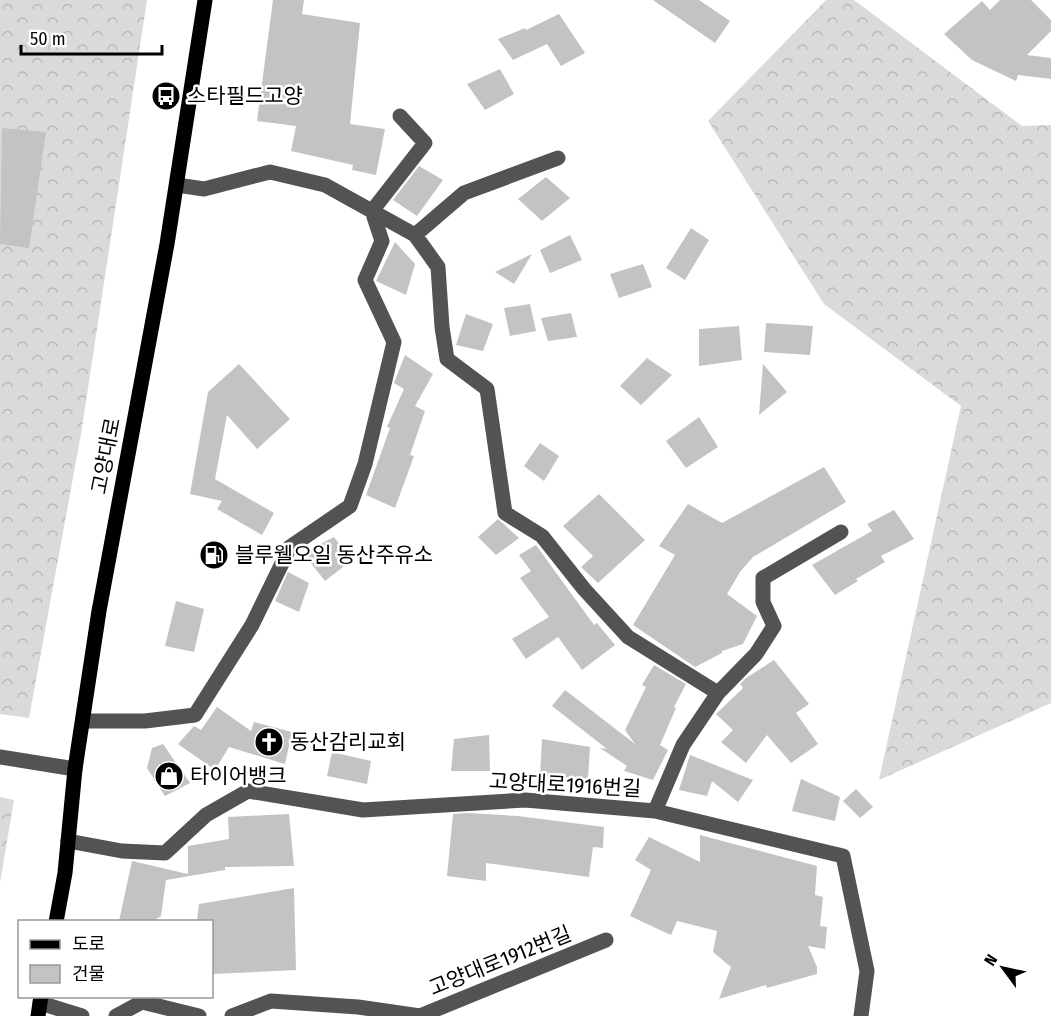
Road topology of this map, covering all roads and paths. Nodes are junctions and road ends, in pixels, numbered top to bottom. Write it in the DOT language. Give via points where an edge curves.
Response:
graph roads {
  1 [pos="205,0"];
  2 [pos="400,116"];
  3 [pos="558,158"];
  4 [pos="177,185"];
  5 [pos="372,211"];
  6 [pos="415,235"];
  7 [pos="841,532"];
  8 [pos="718,693"];
  9 [pos="83,721"];
  10 [pos="0,758"];
  11 [pos="75,769"];
  12 [pos="655,810"];
  13 [pos="68,841"];
  14 [pos="56,920"];
  15 [pos="606,940"];
  16 [pos="40,1005"];
  17 [pos="82,1016"];
  18 [pos="116,1016"];
  19 [pos="199,1016"];
  20 [pos="232,1016"];
  21 [pos="861,1016"];
  1 -- 4 [label="main road, 고양대로"];
  2 -- 5 [label="street" via="425,143"];
  3 -- 6 [label="street" via="464,193"];
  4 -- 5 [label="street" via="204,189 270,172 325,185"];
  4 -- 9 [label="main road, 고양대로" via="99,610"];
  5 -- 6 [label="street"];
  5 -- 9 [label="street" via="382,241 365,280 394,342 365,464 350,506 290,547 252,625 195,715 145,721"];
  6 -- 8 [label="street" via="438,267 447,359 487,389 505,513 542,536 628,637"];
  7 -- 8 [label="street" via="763,578 763,602 774,626 756,654"];
  8 -- 12 [label="street" via="683,745"];
  9 -- 11 [label="main road, 고양대로"];
  10 -- 11 [label="street"];
  11 -- 13 [label="main road, 고양대로"];
  12 -- 13 [label="street, 고양대로1916번길" via="525,800 363,810 248,791 206,815 165,853 122,851"];
  12 -- 21 [label="street, 고양대로1916번길" via="843,856 867,971"];
  13 -- 14 [label="main road, 고양대로"];
  15 -- 20 [label="street, 고양대로1912번길" via="420,1016 271,1001"];
  16 -- 17 [label="street"];
  18 -- 19 [label="street" via="142,1002"];
}
